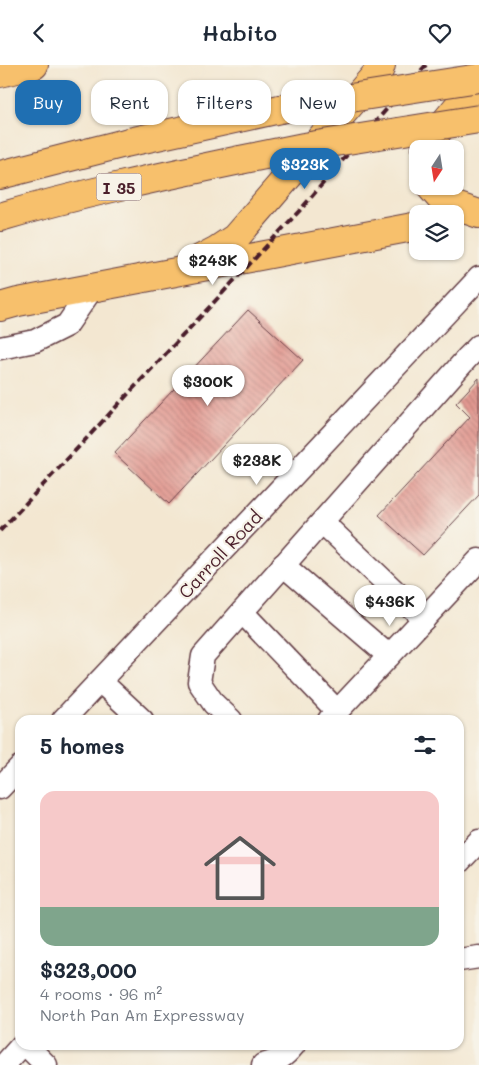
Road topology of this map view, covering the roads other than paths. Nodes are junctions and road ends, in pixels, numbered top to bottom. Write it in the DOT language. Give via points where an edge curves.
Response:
graph roads {
  1 [pos="34,65"];
  2 [pos="381,65"];
  3 [pos="0,73"];
  4 [pos="479,79"];
  5 [pos="479,119"];
  6 [pos="430,140"];
  7 [pos="0,175"];
  8 [pos="438,195"];
  9 [pos="479,214"];
  10 [pos="0,217"];
  11 [pos="464,217"];
  12 [pos="409,228"];
  13 [pos="179,270"];
  14 [pos="479,278"];
  15 [pos="93,287"];
  16 [pos="0,307"];
  17 [pos="479,346"];
  18 [pos="0,348"];
  19 [pos="322,522"];
  20 [pos="479,561"];
  21 [pos="283,565"];
  22 [pos="242,612"];
  23 [pos="424,619"];
  24 [pos="389,656"];
  25 [pos="100,681"];
  26 [pos="68,715"];
  27 [pos="137,715"];
  28 [pos="226,715"];
  29 [pos="333,715"];
  30 [pos="15,772"];
  31 [pos="0,788"];
  32 [pos="479,841"];
  33 [pos="464,857"];
  34 [pos="479,957"];
  35 [pos="464,958"];
  36 [pos="18,1050"];
  37 [pos="31,1050"];
  38 [pos="290,1050"];
  39 [pos="4,1065"];
  40 [pos="46,1065"];
  41 [pos="263,1065"];
  1 -- 3 [label="main road"];
  2 -- 13 [label="main road" via="235,238"];
  4 -- 6 [label="main road"];
  4 -- 7 [label="main road, I 35, bridge" via="280,109"];
  5 -- 10 [label="main road, I 35, bridge" via="240,160"];
  8 -- 9 [label="main road" via="444,202"];
  9 -- 11 [label="main road"];
  12 -- 13 [label="main road"];
  13 -- 15 [label="main road"];
  14 -- 25 [label="street, Carroll Road"];
  15 -- 16 [label="main road"];
  15 -- 18 [label="street" via="67,325 35,341"];
  17 -- 19 [label="street"];
  19 -- 21 [label="street"];
  19 -- 23 [label="street"];
  20 -- 23 [label="street"];
  21 -- 22 [label="street"];
  21 -- 24 [label="street"];
  22 -- 28 [label="street" via="203,656 199,682"];
  22 -- 29 [label="street"];
  23 -- 24 [label="street"];
  24 -- 29 [label="street"];
  25 -- 26 [label="street, Carroll Road"];
  25 -- 27 [label="street"];
  30 -- 31 [label="street"];
  32 -- 33 [label="street"];
  34 -- 35 [label="street"];
  36 -- 39 [label="street"];
  37 -- 40 [label="street"];
  38 -- 41 [label="street" via="277,1061"];
}
